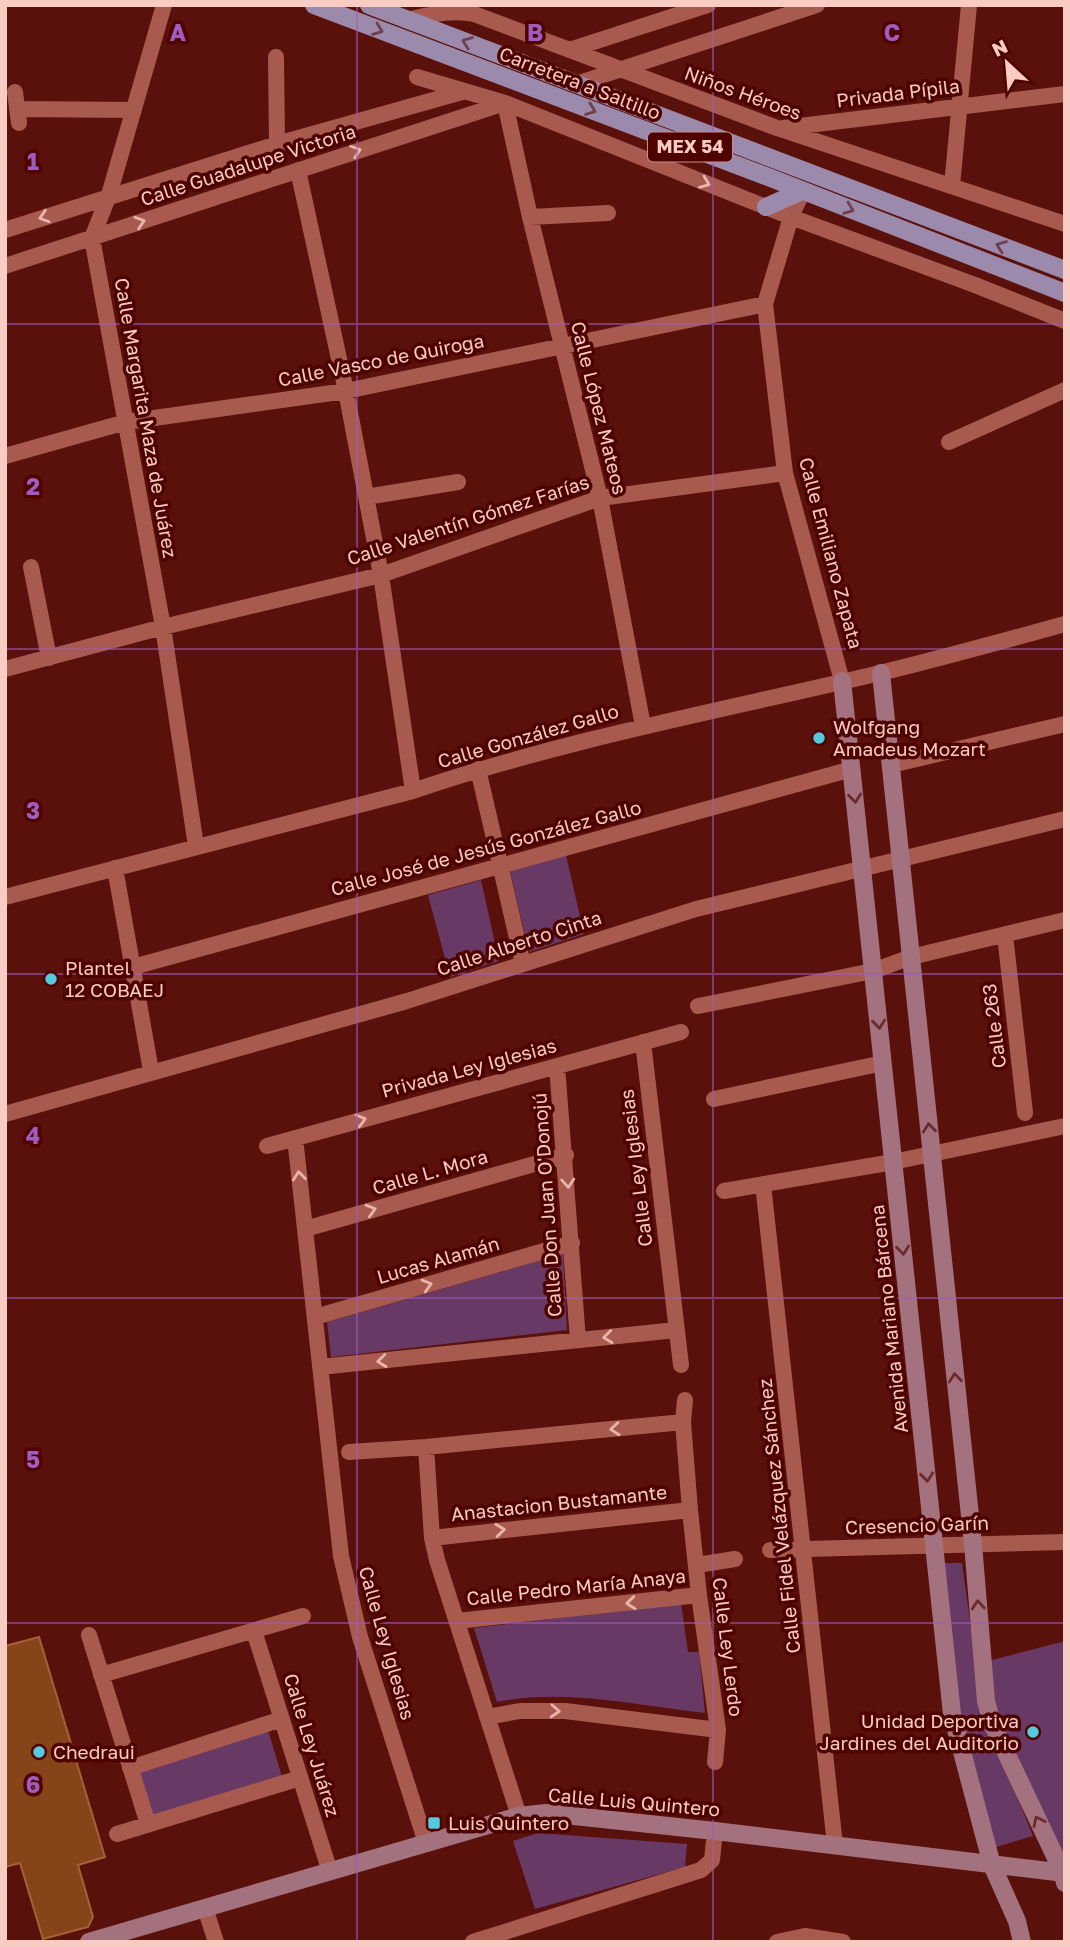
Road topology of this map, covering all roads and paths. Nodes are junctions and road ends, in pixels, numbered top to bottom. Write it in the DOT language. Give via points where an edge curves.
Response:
graph roads {
  1 [pos="164,5"];
  2 [pos="314,5"];
  3 [pos="369,5"];
  4 [pos="708,5"];
  5 [pos="817,5"];
  6 [pos="969,5"];
  7 [pos="407,20"];
  8 [pos="569,50"];
  9 [pos="276,57"];
  10 [pos="621,69"];
  11 [pos="417,77"];
  12 [pos="576,84"];
  13 [pos="462,92"];
  14 [pos="1065,94"];
  15 [pos="505,103"];
  16 [pos="959,106"];
  17 [pos="17,108"];
  18 [pos="134,110"];
  19 [pos="777,128"];
  20 [pos="277,144"];
  21 [pos="298,170"];
  22 [pos="951,186"];
  23 [pos="803,191"];
  24 [pos="110,195"];
  25 [pos="766,206"];
  26 [pos="608,213"];
  27 [pos="530,217"];
  28 [pos="791,217"];
  29 [pos="1065,224"];
  30 [pos="5,230"];
  31 [pos="92,238"];
  32 [pos="5,266"];
  33 [pos="1065,270"];
  34 [pos="1065,293"];
  35 [pos="765,304"];
  36 [pos="1065,321"];
  37 [pos="562,346"];
  38 [pos="1065,390"];
  39 [pos="346,391"];
  40 [pos="126,422"];
  41 [pos="948,442"];
  42 [pos="5,456"];
  43 [pos="785,473"];
  44 [pos="458,482"];
  45 [pos="366,497"];
  46 [pos="600,498"];
  47 [pos="32,568"];
  48 [pos="381,575"];
  49 [pos="1065,624"];
  50 [pos="163,627"];
  51 [pos="49,658"];
  52 [pos="5,669"];
  53 [pos="881,673"];
  54 [pos="842,681"];
  55 [pos="1065,724"];
  56 [pos="643,726"];
  57 [pos="891,765"];
  58 [pos="478,769"];
  59 [pos="852,769"];
  60 [pos="413,791"];
  61 [pos="1065,819"];
  62 [pos="196,846"];
  63 [pos="901,859"];
  64 [pos="501,865"];
  65 [pos="115,868"];
  66 [pos="862,868"];
  67 [pos="5,897"];
  68 [pos="1065,920"];
  69 [pos="1005,935"];
  70 [pos="911,957"];
  71 [pos="523,964"];
  72 [pos="132,967"];
  73 [pos="873,971"];
  74 [pos="698,1006"];
  75 [pos="681,1032"];
  76 [pos="643,1042"];
  77 [pos="883,1063"];
  78 [pos="557,1066"];
  79 [pos="151,1071"];
  80 [pos="714,1099"];
  81 [pos="1026,1113"];
  82 [pos="5,1114"];
  83 [pos="1065,1126"];
  84 [pos="295,1138"];
  85 [pos="267,1146"];
  86 [pos="932,1154"];
  87 [pos="566,1155"];
  88 [pos="893,1161"];
  89 [pos="764,1184"];
  90 [pos="724,1191"];
  91 [pos="305,1229"];
  92 [pos="572,1243"];
  93 [pos="315,1317"];
  94 [pos="676,1330"];
  95 [pos="578,1340"];
  96 [pos="681,1365"];
  97 [pos="320,1367"];
  98 [pos="684,1400"];
  99 [pos="683,1422"];
  100 [pos="426,1447"];
  101 [pos="349,1452"];
  102 [pos="690,1510"];
  103 [pos="432,1538"];
  104 [pos="1065,1542"];
  105 [pos="973,1544"];
  106 [pos="934,1545"];
  107 [pos="803,1549"];
  108 [pos="770,1550"];
  109 [pos="735,1559"];
  110 [pos="697,1565"];
  111 [pos="699,1595"];
  112 [pos="303,1616"];
  113 [pos="457,1621"];
  114 [pos="254,1630"];
  115 [pos="89,1635"];
  116 [pos="102,1675"];
  117 [pos="487,1717"];
  118 [pos="282,1719"];
  119 [pos="718,1730"];
  120 [pos="715,1762"];
  121 [pos="130,1768"];
  122 [pos="300,1778"];
  123 [pos="519,1816"];
  124 [pos="148,1825"];
  125 [pos="715,1831"];
  126 [pos="117,1834"];
  127 [pos="426,1843"];
  128 [pos="835,1845"];
  129 [pos="992,1865"];
  130 [pos="330,1872"];
  131 [pos="1064,1876"];
  132 [pos="205,1908"];
  133 [pos="505,1937"];
  134 [pos="805,1939"];
  135 [pos="89,1942"];
  136 [pos="216,1942"];
  137 [pos="473,1942"];
  138 [pos="777,1942"];
  139 [pos="843,1942"];
  140 [pos="1022,1942"];
  1 -- 18 [label="street"];
  2 -- 23 [label="main road, Carretera a Saltillo / MEX 54, one-way"];
  3 -- 7 [label="main road, Carretera a Saltillo / MEX 54"];
  4 -- 8 [label="street"];
  5 -- 10 [label="street"];
  6 -- 16 [label="street"];
  7 -- 8 [label="street, Niños Héroes" via="460,11"];
  12 -- 7 [label="main road, Carretera a Saltillo / MEX 54, one-way"];
  8 -- 10 [label="street, Niños Héroes"];
  9 -- 20 [label="street"];
  10 -- 12 [label="street"];
  10 -- 19 [label="street, Niños Héroes"];
  11 -- 13 [label="street"];
  33 -- 12 [label="main road, Carretera a Saltillo / MEX 54, one-way"];
  13 -- 15 [label="street"];
  13 -- 20 [label="street, Calle Guadalupe Victoria"];
  14 -- 16 [label="street, Privada Pípila"];
  21 -- 15 [label="street, Calle Guadalupe Victoria, one-way"];
  15 -- 25 [label="street, one-way"];
  15 -- 27 [label="street, Calle López Mateos"];
  16 -- 19 [label="street, Privada Pípila"];
  16 -- 22 [label="street"];
  17 -- 18 [label="street"];
  18 -- 24 [label="street"];
  19 -- 22 [label="street, Niños Héroes"];
  20 -- 24 [label="street, Calle Guadalupe Victoria"];
  31 -- 21 [label="street, Calle Guadalupe Victoria, one-way"];
  21 -- 39 [label="street"];
  22 -- 29 [label="street, Niños Héroes"];
  23 -- 25 [label="main road"];
  23 -- 28 [label="street, Calle Emiliano Zapata"];
  23 -- 34 [label="main road, Carretera a Saltillo / MEX 54, one-way"];
  24 -- 30 [label="street, Calle Guadalupe Victoria, one-way"];
  24 -- 31 [label="street"];
  25 -- 28 [label="street"];
  26 -- 27 [label="street"];
  27 -- 37 [label="street, Calle López Mateos"];
  28 -- 35 [label="street, Calle Emiliano Zapata"];
  28 -- 36 [label="street"];
  31 -- 32 [label="street, Calle Guadalupe Victoria"];
  31 -- 40 [label="street, Calle Margarita Maza de Juárez"];
  35 -- 37 [label="street, Calle Vasco de Quiroga"];
  35 -- 43 [label="street, Calle Emiliano Zapata"];
  37 -- 39 [label="street, Calle Vasco de Quiroga"];
  37 -- 46 [label="street, Calle López Mateos"];
  38 -- 41 [label="street"];
  39 -- 40 [label="street, Calle Vasco de Quiroga"];
  39 -- 45 [label="street"];
  40 -- 42 [label="street, Calle Vasco de Quiroga"];
  40 -- 50 [label="street, Calle Margarita Maza de Juárez"];
  43 -- 46 [label="street, Calle Valentín Gómez Farías"];
  43 -- 54 [label="street, Calle Emiliano Zapata"];
  44 -- 45 [label="street"];
  45 -- 48 [label="street"];
  46 -- 48 [label="street, Calle Valentín Gómez Farías"];
  46 -- 56 [label="street, Calle López Mateos"];
  47 -- 51 [label="street"];
  48 -- 50 [label="street, Calle Valentín Gómez Farías"];
  48 -- 60 [label="street"];
  49 -- 53 [label="street, Calle González Gallo"];
  50 -- 51 [label="street, Calle Valentín Gómez Farías"];
  50 -- 62 [label="street, Calle Margarita Maza de Juárez"];
  51 -- 52 [label="street, Calle Valentín Gómez Farías"];
  53 -- 54 [label="street, Calle González Gallo"];
  53 -- 57 [label="street"];
  54 -- 56 [label="street, Calle González Gallo"];
  54 -- 59 [label="street, Avenida Mariano Bárcena"];
  55 -- 57 [label="street"];
  56 -- 58 [label="street, Calle González Gallo"];
  57 -- 63 [label="street"];
  58 -- 60 [label="street, Calle González Gallo"];
  58 -- 64 [label="street"];
  59 -- 64 [label="street, Calle José de Jesús González Gallo"];
  59 -- 66 [label="street, Avenida Mariano Bárcena, one-way"];
  60 -- 62 [label="street, Calle González Gallo"];
  61 -- 63 [label="street, Calle Alberto Cinta"];
  62 -- 65 [label="street, Calle González Gallo"];
  63 -- 66 [label="street, Calle Alberto Cinta"];
  63 -- 70 [label="street"];
  64 -- 71 [label="street"];
  64 -- 72 [label="street, Calle José de Jesús González Gallo"];
  65 -- 67 [label="street, Calle González Gallo"];
  65 -- 72 [label="street"];
  66 -- 71 [label="street, Calle Alberto Cinta" via="696,909"];
  66 -- 73 [label="street, Avenida Mariano Bárcena"];
  68 -- 69 [label="street"];
  69 -- 70 [label="street"];
  69 -- 81 [label="street, Calle 263"];
  70 -- 73 [label="street"];
  86 -- 70 [label="street, one-way"];
  71 -- 79 [label="street, Calle Alberto Cinta"];
  72 -- 79 [label="street"];
  73 -- 74 [label="street"];
  73 -- 77 [label="street, Avenida Mariano Bárcena, one-way"];
  75 -- 76 [label="street, Privada Ley Iglesias"];
  76 -- 78 [label="street, Privada Ley Iglesias"];
  76 -- 94 [label="street, Calle Ley Iglesias"];
  77 -- 80 [label="street"];
  77 -- 88 [label="street, Avenida Mariano Bárcena"];
  84 -- 78 [label="street, Privada Ley Iglesias, one-way"];
  78 -- 87 [label="street, Calle Don Juan O'Donojú"];
  79 -- 82 [label="street, Calle Alberto Cinta"];
  83 -- 86 [label="street"];
  84 -- 85 [label="street, Privada Ley Iglesias"];
  91 -- 84 [label="street, Calle Ley Iglesias, one-way"];
  86 -- 88 [label="street"];
  105 -- 86 [label="street, one-way"];
  91 -- 87 [label="street, Calle L. Mora, one-way"];
  87 -- 92 [label="street, Calle Don Juan O'Donojú, one-way"];
  88 -- 89 [label="street"];
  88 -- 106 [label="street, Avenida Mariano Bárcena, one-way"];
  89 -- 90 [label="street"];
  89 -- 107 [label="street, Calle Fidel Velázquez Sánchez"];
  91 -- 93 [label="street, Calle Ley Iglesias"];
  93 -- 92 [label="street, Lucas Alamán, one-way"];
  92 -- 95 [label="street, Calle Don Juan O'Donojú"];
  93 -- 97 [label="street, Calle Ley Iglesias"];
  94 -- 95 [label="street, one-way"];
  94 -- 96 [label="street, Calle Ley Iglesias"];
  95 -- 97 [label="street, one-way"];
  97 -- 127 [label="street, Calle Ley Iglesias" via="348,1593"];
  98 -- 99 [label="street, Calle Ley Lerdo"];
  99 -- 100 [label="street, one-way"];
  99 -- 102 [label="street, Calle Ley Lerdo"];
  100 -- 101 [label="street"];
  100 -- 103 [label="street"];
  103 -- 102 [label="street, Anastacion Bustamante, one-way"];
  102 -- 110 [label="street, Calle Ley Lerdo"];
  103 -- 113 [label="street"];
  104 -- 105 [label="street, Cresencio Garín"];
  105 -- 106 [label="street, Cresencio Garín"];
  131 -- 105 [label="street, one-way" via="992,1723 986,1701"];
  106 -- 107 [label="street, Cresencio Garín"];
  106 -- 129 [label="street, Avenida Mariano Bárcena" via="952,1714"];
  107 -- 108 [label="street, Cresencio Garín"];
  107 -- 128 [label="street, Calle Fidel Velázquez Sánchez"];
  109 -- 110 [label="street"];
  110 -- 111 [label="street, Calle Ley Lerdo"];
  111 -- 113 [label="street, Calle Pedro María Anaya, one-way"];
  111 -- 119 [label="street, Calle Ley Lerdo"];
  112 -- 114 [label="street"];
  113 -- 117 [label="street"];
  114 -- 116 [label="street"];
  114 -- 118 [label="street, Calle Ley Juárez"];
  115 -- 116 [label="street"];
  116 -- 121 [label="street"];
  117 -- 119 [label="street, Calle Ley Lerdo, one-way" via="565,1711"];
  117 -- 123 [label="street"];
  118 -- 121 [label="street"];
  118 -- 122 [label="street, Calle Ley Juárez"];
  119 -- 120 [label="street"];
  121 -- 124 [label="street"];
  122 -- 124 [label="street"];
  122 -- 130 [label="street, Calle Ley Juárez"];
  123 -- 125 [label="street, Calle Luis Quintero" via="546,1813"];
  123 -- 127 [label="street, Calle Luis Quintero"];
  124 -- 126 [label="street"];
  125 -- 128 [label="street, Calle Luis Quintero"];
  125 -- 133 [label="street" via="712,1860 701,1870"];
  127 -- 130 [label="street, Calle Luis Quintero"];
  128 -- 129 [label="street, Calle Luis Quintero"];
  129 -- 131 [label="street, Calle Luis Quintero"];
  129 -- 140 [label="street, Avenida Mariano Bárcena"];
  130 -- 132 [label="street, Calle Luis Quintero"];
  132 -- 135 [label="street, Calle Luis Quintero"];
  132 -- 136 [label="street"];
  133 -- 137 [label="street"];
  134 -- 138 [label="street"];
  134 -- 139 [label="street"];
}
